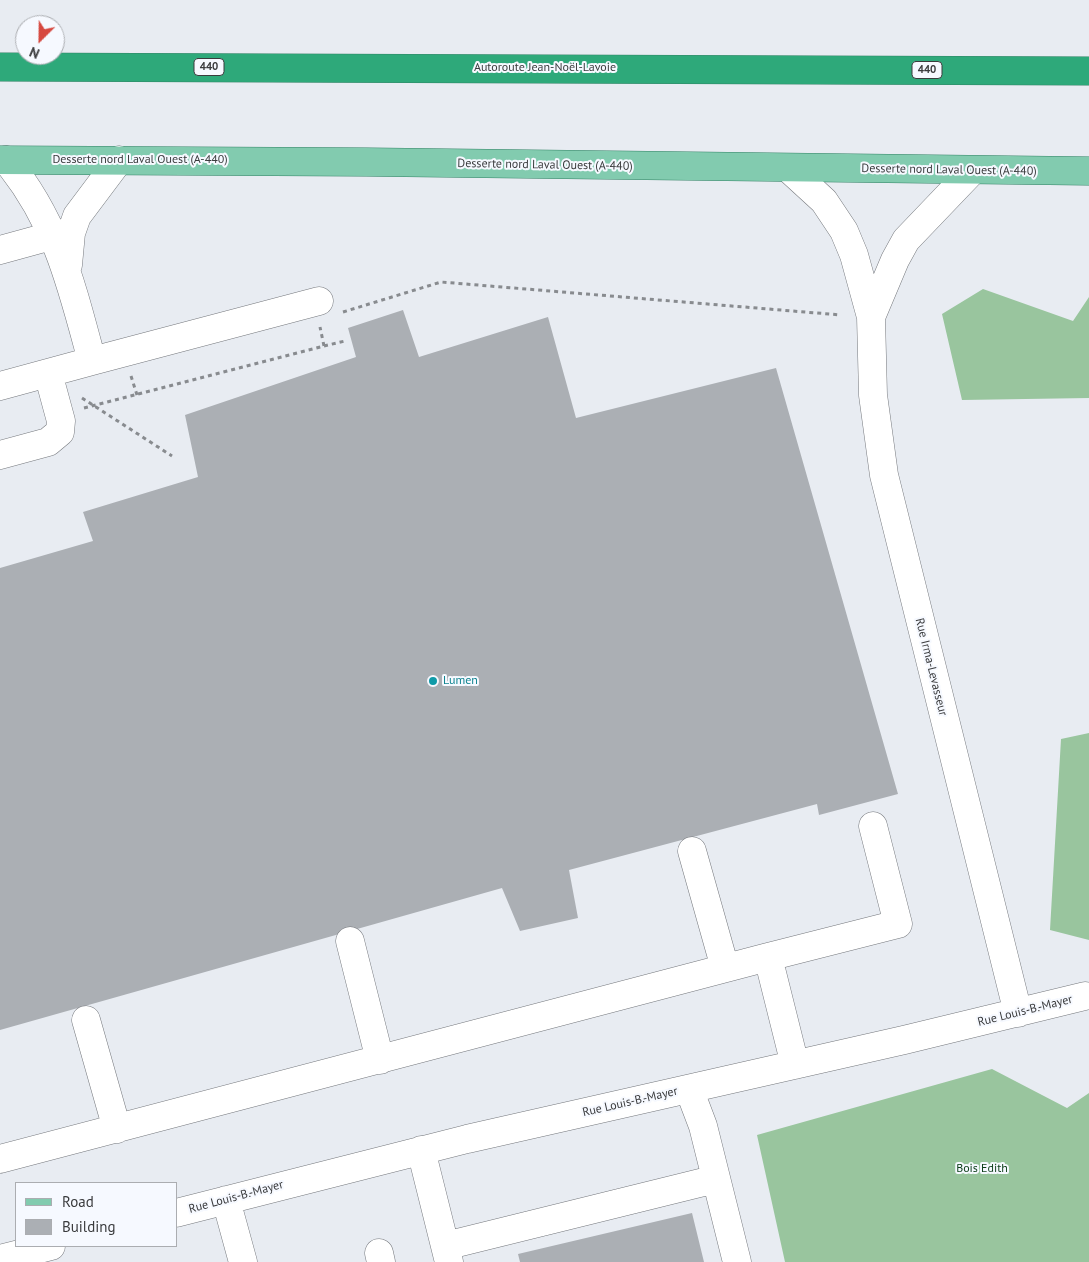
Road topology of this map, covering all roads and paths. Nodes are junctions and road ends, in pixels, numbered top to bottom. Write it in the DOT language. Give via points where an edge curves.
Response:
graph roads {
  1 [pos="0,67"];
  2 [pos="1089,71"];
  3 [pos="3,160"];
  4 [pos="119,160"];
  5 [pos="788,168"];
  6 [pos="972,170"];
  7 [pos="1089,171"];
  8 [pos="62,234"];
  9 [pos="0,250"];
  10 [pos="325,311"];
  11 [pos="841,315"];
  12 [pos="871,317"];
  13 [pos="345,340"];
  14 [pos="324,346"];
  15 [pos="92,362"];
  16 [pos="48,373"];
  17 [pos="0,386"];
  18 [pos="77,395"];
  19 [pos="94,406"];
  20 [pos="80,409"];
  21 [pos="0,455"];
  22 [pos="172,456"];
  23 [pos="873,826"];
  24 [pos="692,850"];
  25 [pos="350,941"];
  26 [pos="768,957"];
  27 [pos="725,968"];
  28 [pos="1085,996"];
  29 [pos="1018,1013"];
  30 [pos="86,1020"];
  31 [pos="380,1060"];
  32 [pos="795,1065"];
  33 [pos="689,1088"];
  34 [pos="117,1129"];
  35 [pos="421,1150"];
  36 [pos="0,1160"];
  37 [pos="716,1179"];
  38 [pos="226,1200"];
  39 [pos="178,1212"];
  40 [pos="47,1247"];
  41 [pos="447,1254"];
  42 [pos="0,1259"];
  43 [pos="243,1262"];
  44 [pos="737,1262"];
  1 -- 2 [label="highway, Autoroute Jean-Noël-Lavoie / 440"];
  3 -- 4 [label="main road, Desserte nord Laval Ouest (A-440)"];
  3 -- 8 [label="street" via="28,187"];
  4 -- 5 [label="main road, Desserte nord Laval Ouest (A-440)"];
  4 -- 8 [label="street"];
  5 -- 6 [label="main road, Desserte nord Laval Ouest (A-440)"];
  5 -- 12 [label="street, Rue Irma-Levasseur" via="824,201 844,231"];
  6 -- 7 [label="main road, Desserte nord Laval Ouest (A-440)"];
  6 -- 12 [label="street, Rue Irma-Levasseur" via="906,240"];
  8 -- 9 [label="street"];
  8 -- 15 [label="street" via="68,271"];
  10 -- 11 [label="path" via="441,282"];
  10 -- 14 [label="path"];
  10 -- 15 [label="street"];
  12 -- 29 [label="street, Rue Irma-Levasseur" via="873,394 884,476"];
  13 -- 14 [label="path"];
  14 -- 19 [label="path"];
  15 -- 16 [label="street"];
  16 -- 17 [label="street"];
  16 -- 21 [label="street" via="61,421 60,432 48,442"];
  18 -- 19 [label="path"];
  19 -- 20 [label="path"];
  19 -- 22 [label="path"];
  23 -- 26 [label="street" via="898,924"];
  24 -- 27 [label="street"];
  25 -- 31 [label="street"];
  26 -- 27 [label="street"];
  26 -- 32 [label="street"];
  27 -- 31 [label="street"];
  28 -- 29 [label="street, Rue Louis-B.-Mayer"];
  29 -- 32 [label="street, Rue Louis-B.-Mayer"];
  30 -- 34 [label="street"];
  31 -- 34 [label="street"];
  32 -- 33 [label="street, Rue Louis-B.-Mayer"];
  33 -- 35 [label="street, Rue Louis-B.-Mayer"];
  33 -- 37 [label="street" via="703,1126"];
  34 -- 36 [label="street"];
  35 -- 38 [label="street, Rue Louis-B.-Mayer"];
  35 -- 41 [label="street"];
  37 -- 41 [label="street"];
  37 -- 44 [label="street"];
  38 -- 39 [label="street, Rue Louis-B.-Mayer"];
  38 -- 43 [label="street"];
  40 -- 42 [label="street"];
}
